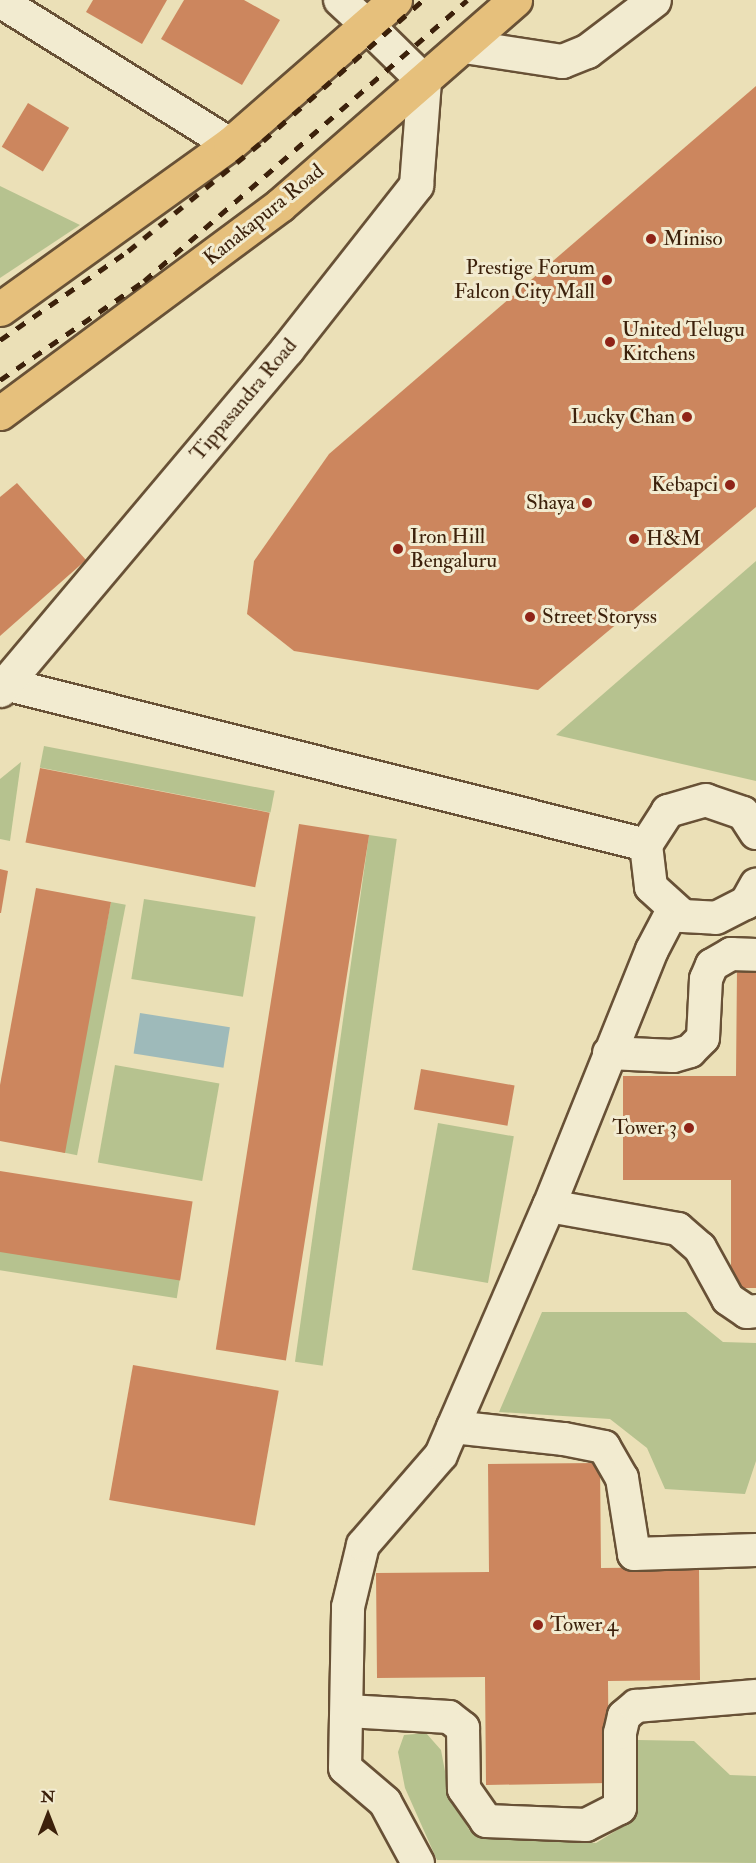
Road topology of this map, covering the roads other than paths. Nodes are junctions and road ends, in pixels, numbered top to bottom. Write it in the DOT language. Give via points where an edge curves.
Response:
graph roads {
  1 [pos="340,0"];
  2 [pos="396,0"];
  3 [pos="515,0"];
  4 [pos="654,0"];
  5 [pos="0,1"];
  6 [pos="367,25"];
  7 [pos="464,46"];
  8 [pos="423,81"];
  9 [pos="230,144"];
  10 [pos="0,309"];
  11 [pos="0,413"];
  12 [pos="3,687"];
  13 [pos="752,818"];
  14 [pos="646,845"];
  15 [pos="756,885"];
  16 [pos="674,908"];
  17 [pos="756,955"];
  18 [pos="609,1053"];
  19 [pos="549,1206"];
  20 [pos="756,1311"];
  21 [pos="453,1427"];
  22 [pos="756,1550"];
  23 [pos="756,1696"];
  24 [pos="348,1711"];
  25 [pos="418,1863"];
  1 -- 6 [label="street"];
  2 -- 6 [label="highway"];
  3 -- 7 [label="highway, Kanakapura Road"];
  4 -- 7 [label="street" via="587,51 562,61"];
  5 -- 9 [label="street"];
  6 -- 8 [label="street"];
  6 -- 9 [label="highway"];
  7 -- 8 [label="highway, Kanakapura Road"];
  8 -- 11 [label="highway, Kanakapura Road" via="245,232"];
  8 -- 12 [label="street, Tippasandra Road" via="416,185 287,349"];
  9 -- 10 [label="highway"];
  12 -- 14 [label="street"];
  13 -- 14 [label="street" via="706,800 668,812"];
  14 -- 16 [label="street" via="651,887"];
  15 -- 16 [label="street" via="746,903 716,918 683,916"];
  16 -- 18 [label="street"];
  17 -- 18 [label="street" via="731,954 712,965 706,979 703,1038 690,1051 673,1056"];
  18 -- 19 [label="street"];
  19 -- 20 [label="street" via="678,1229 699,1248 728,1299 747,1312"];
  19 -- 21 [label="street"];
  21 -- 22 [label="street" via="604,1447 622,1478 634,1554"];
  21 -- 24 [label="street" via="441,1455 363,1545 348,1607"];
  23 -- 24 [label="street" via="636,1707 624,1716 620,1808 586,1825 486,1821 464,1790 463,1728 448,1717"];
  24 -- 25 [label="street" via="345,1768 385,1802"];
}
